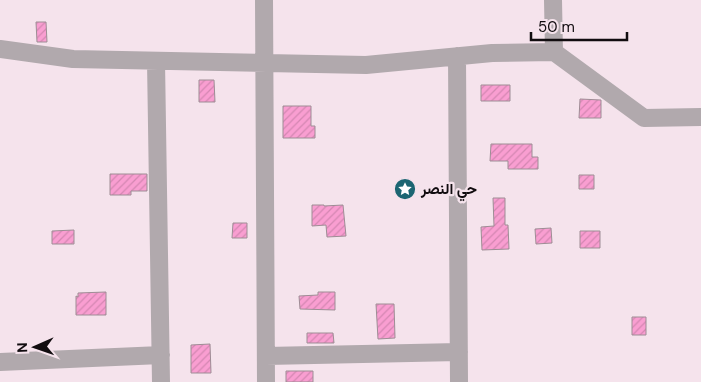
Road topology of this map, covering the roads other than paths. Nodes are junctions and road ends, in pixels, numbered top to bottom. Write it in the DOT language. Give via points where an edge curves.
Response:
graph roads {
  1 [pos="264,0"];
  2 [pos="553,0"];
  3 [pos="0,49"];
  4 [pos="554,52"];
  5 [pos="457,56"];
  6 [pos="156,60"];
  7 [pos="265,63"];
  8 [pos="701,117"];
  9 [pos="459,352"];
  10 [pos="161,355"];
  11 [pos="266,356"];
  12 [pos="0,362"];
  13 [pos="161,382"];
  14 [pos="266,382"];
  15 [pos="459,382"];
  1 -- 7 [label="street"];
  2 -- 4 [label="street"];
  3 -- 6 [label="street" via="73,59"];
  4 -- 5 [label="street"];
  4 -- 8 [label="street" via="644,118"];
  5 -- 7 [label="street" via="366,65"];
  5 -- 9 [label="street"];
  6 -- 7 [label="street"];
  6 -- 10 [label="street"];
  7 -- 11 [label="street"];
  9 -- 11 [label="street"];
  9 -- 15 [label="street"];
  10 -- 12 [label="street"];
  10 -- 13 [label="street"];
  11 -- 14 [label="street"];
}
